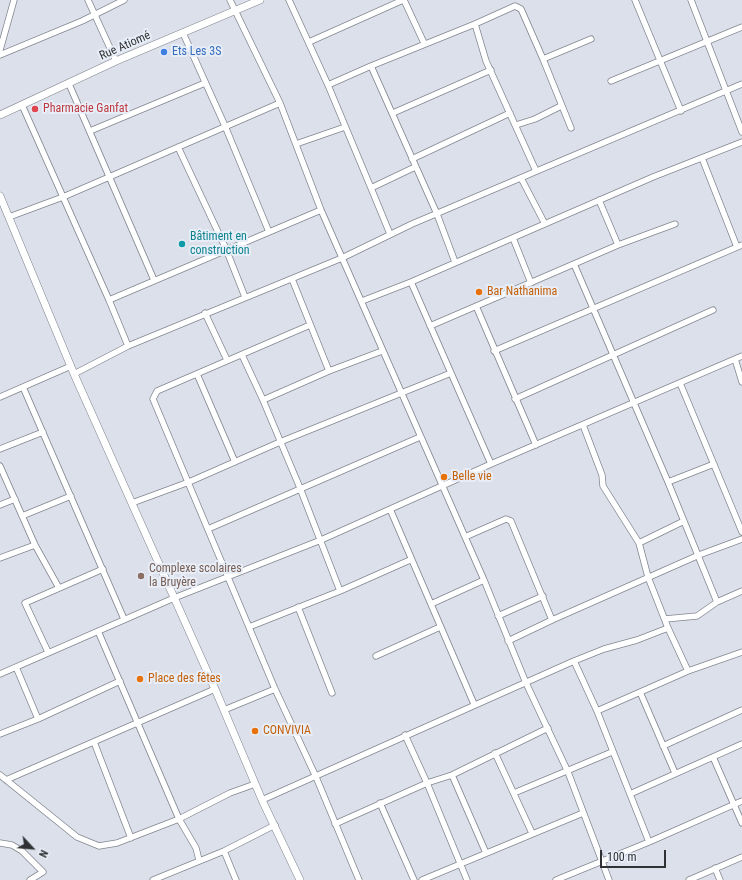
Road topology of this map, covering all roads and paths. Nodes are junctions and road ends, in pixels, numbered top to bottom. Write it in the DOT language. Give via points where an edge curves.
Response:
graph roads {
  1 [pos="14,0"];
  2 [pos="88,0"];
  3 [pos="124,0"];
  4 [pos="230,0"];
  5 [pos="260,0"];
  6 [pos="289,0"];
  7 [pos="404,0"];
  8 [pos="635,0"];
  9 [pos="691,0"];
  10 [pos="118,1"];
  11 [pos="234,11"];
  12 [pos="95,14"];
  13 [pos="475,24"];
  14 [pos="742,27"];
  15 [pos="182,33"];
  16 [pos="2,35"];
  17 [pos="591,39"];
  18 [pos="309,42"];
  19 [pos="706,42"];
  20 [pos="424,43"];
  21 [pos="0,50"];
  22 [pos="0,55"];
  23 [pos="543,59"];
  24 [pos="660,60"];
  25 [pos="116,61"];
  26 [pos="371,66"];
  27 [pos="491,70"];
  28 [pos="611,81"];
  29 [pos="205,83"];
  30 [pos="70,84"];
  31 [pos="742,84"];
  32 [pos="328,85"];
  33 [pos="726,91"];
  34 [pos="280,103"];
  35 [pos="22,105"];
  36 [pos="561,106"];
  37 [pos="681,111"];
  38 [pos="393,113"];
  39 [pos="510,113"];
  40 [pos="0,115"];
  41 [pos="516,125"];
  42 [pos="225,126"];
  43 [pos="345,127"];
  44 [pos="571,128"];
  45 [pos="90,131"];
  46 [pos="742,132"];
  47 [pos="742,142"];
  48 [pos="296,144"];
  49 [pos="178,147"];
  50 [pos="702,158"];
  51 [pos="412,159"];
  52 [pos="416,167"];
  53 [pos="536,171"];
  54 [pos="108,177"];
  55 [pos="521,178"];
  56 [pos="371,188"];
  57 [pos="0,196"];
  58 [pos="63,197"];
  59 [pos="599,200"];
  60 [pos="321,210"];
  61 [pos="437,214"];
  62 [pos="9,217"];
  63 [pos="545,224"];
  64 [pos="675,224"];
  65 [pos="269,232"];
  66 [pos="390,234"];
  67 [pos="513,238"];
  68 [pos="618,245"];
  69 [pos="741,246"];
  70 [pos="226,249"];
  71 [pos="342,258"];
  72 [pos="455,262"];
  73 [pos="574,264"];
  74 [pos="292,279"];
  75 [pos="154,280"];
  76 [pos="411,282"];
  77 [pos="531,283"];
  78 [pos="245,297"];
  79 [pos="109,300"];
  80 [pos="362,301"];
  81 [pos="476,306"];
  82 [pos="593,309"];
  83 [pos="713,310"];
  84 [pos="205,313"];
  85 [pos="310,325"];
  86 [pos="430,326"];
  87 [pos="128,346"];
  88 [pos="382,351"];
  89 [pos="494,351"];
  90 [pos="612,354"];
  91 [pos="242,355"];
  92 [pos="742,356"];
  93 [pos="734,359"];
  94 [pos="227,360"];
  95 [pos="71,366"];
  96 [pos="329,372"];
  97 [pos="451,373"];
  98 [pos="74,374"];
  99 [pos="197,374"];
  100 [pos="742,382"];
  101 [pos="680,383"];
  102 [pos="23,387"];
  103 [pos="402,393"];
  104 [pos="0,397"];
  105 [pos="515,399"];
  106 [pos="263,400"];
  107 [pos="635,404"];
  108 [pos="583,426"];
  109 [pos="43,432"];
  110 [pos="420,437"];
  111 [pos="280,442"];
  112 [pos="536,445"];
  113 [pos="0,449"];
  114 [pos="235,462"];
  115 [pos="491,464"];
  116 [pos="714,464"];
  117 [pos="0,466"];
  118 [pos="188,482"];
  119 [pos="668,482"];
  120 [pos="441,486"];
  121 [pos="300,488"];
  122 [pos="71,496"];
  123 [pos="15,499"];
  124 [pos="132,503"];
  125 [pos="0,506"];
  126 [pos="390,509"];
  127 [pos="22,516"];
  128 [pos="684,521"];
  129 [pos="208,529"];
  130 [pos="742,532"];
  131 [pos="465,537"];
  132 [pos="742,539"];
  133 [pos="321,540"];
  134 [pos="639,544"];
  135 [pos="35,545"];
  136 [pos="699,555"];
  137 [pos="0,558"];
  138 [pos="410,560"];
  139 [pos="103,569"];
  140 [pos="228,576"];
  141 [pos="648,577"];
  142 [pos="484,580"];
  143 [pos="59,588"];
  144 [pos="340,591"];
  145 [pos="742,591"];
  146 [pos="543,596"];
  147 [pos="174,598"];
  148 [pos="717,602"];
  149 [pos="431,604"];
  150 [pos="298,607"];
  151 [pos="498,616"];
  152 [pos="124,619"];
  153 [pos="665,619"];
  154 [pos="552,620"];
  155 [pos="249,627"];
  156 [pos="440,627"];
  157 [pos="668,628"];
  158 [pos="98,631"];
  159 [pos="508,641"];
  160 [pos="48,652"];
  161 [pos="741,654"];
  162 [pos="376,656"];
  163 [pos="574,661"];
  164 [pos="16,667"];
  165 [pos="688,670"];
  166 [pos="0,674"];
  167 [pos="120,681"];
  168 [pos="526,683"];
  169 [pos="275,688"];
  170 [pos="215,689"];
  171 [pos="640,692"];
  172 [pos="332,694"];
  173 [pos="474,704"];
  174 [pos="224,710"];
  175 [pos="742,710"];
  176 [pos="596,711"];
  177 [pos="38,719"];
  178 [pos="138,723"];
  179 [pos="548,728"];
  180 [pos="0,734"];
  181 [pos="405,735"];
  182 [pos="94,742"];
  183 [pos="742,744"];
  184 [pos="663,746"];
  185 [pos="612,752"];
  186 [pos="495,753"];
  187 [pos="713,756"];
  188 [pos="568,772"];
  189 [pos="675,774"];
  190 [pos="0,775"];
  191 [pos="452,775"];
  192 [pos="316,777"];
  193 [pos="6,780"];
  194 [pos="427,783"];
  195 [pos="255,784"];
  196 [pos="514,793"];
  197 [pos="630,794"];
  198 [pos="262,800"];
  199 [pos="742,801"];
  200 [pos="380,803"];
  201 [pos="734,804"];
  202 [pos="583,813"];
  203 [pos="179,819"];
  204 [pos="742,823"];
  205 [pos="335,824"];
  206 [pos="275,825"];
  207 [pos="532,833"];
  208 [pos="131,838"];
  209 [pos="649,842"];
  210 [pos="0,843"];
  211 [pos="224,851"];
  212 [pos="486,853"];
  213 [pos="742,857"];
  214 [pos="199,860"];
  215 [pos="602,861"];
  216 [pos="460,864"];
  217 [pos="715,868"];
  218 [pos="30,880"];
  219 [pos="153,880"];
  220 [pos="236,880"];
  221 [pos="300,880"];
  222 [pos="359,880"];
  223 [pos="414,880"];
  224 [pos="422,880"];
  225 [pos="467,880"];
  226 [pos="556,880"];
  227 [pos="609,880"];
  228 [pos="689,880"];
  229 [pos="720,880"];
  1 -- 16 [label="street"];
  2 -- 12 [label="street"];
  3 -- 10 [label="street"];
  4 -- 11 [label="street"];
  5 -- 11 [label="street, Rue Atiomé"];
  6 -- 18 [label="street"];
  7 -- 18 [label="street"];
  7 -- 20 [label="street"];
  8 -- 24 [label="street"];
  9 -- 19 [label="street"];
  10 -- 12 [label="street"];
  11 -- 15 [label="street, Rue Atiomé"];
  11 -- 34 [label="street"];
  12 -- 22 [label="street"];
  12 -- 25 [label="street"];
  13 -- 20 [label="street"];
  13 -- 23 [label="street" via="515,6 518,7"];
  13 -- 27 [label="street"];
  14 -- 19 [label="street"];
  15 -- 25 [label="street, Rue Atiomé"];
  15 -- 29 [label="street"];
  16 -- 21 [label="street"];
  17 -- 23 [label="street"];
  18 -- 32 [label="street"];
  19 -- 24 [label="street"];
  19 -- 33 [label="street"];
  20 -- 26 [label="street"];
  23 -- 36 [label="street"];
  24 -- 28 [label="street"];
  24 -- 37 [label="street"];
  25 -- 30 [label="street, Rue Atiomé"];
  26 -- 32 [label="street"];
  26 -- 38 [label="street"];
  27 -- 38 [label="street"];
  27 -- 39 [label="street"];
  29 -- 42 [label="street"];
  29 -- 45 [label="street"];
  30 -- 35 [label="street, Rue Atiomé"];
  30 -- 45 [label="street"];
  31 -- 33 [label="street"];
  32 -- 43 [label="street"];
  33 -- 37 [label="street"];
  33 -- 46 [label="street"];
  34 -- 42 [label="street"];
  34 -- 48 [label="street"];
  35 -- 40 [label="street, Rue Atiomé"];
  35 -- 58 [label="street"];
  36 -- 41 [label="street"];
  36 -- 44 [label="street"];
  37 -- 53 [label="street"];
  38 -- 51 [label="street"];
  39 -- 41 [label="street"];
  39 -- 51 [label="street"];
  41 -- 53 [label="street"];
  42 -- 49 [label="street"];
  42 -- 65 [label="street"];
  43 -- 48 [label="street"];
  43 -- 56 [label="street"];
  45 -- 54 [label="street"];
  47 -- 50 [label="street"];
  48 -- 60 [label="street"];
  49 -- 54 [label="street"];
  49 -- 70 [label="street"];
  50 -- 59 [label="street"];
  50 -- 69 [label="street"];
  51 -- 52 [label="street"];
  52 -- 56 [label="street"];
  52 -- 61 [label="street"];
  53 -- 55 [label="street"];
  54 -- 58 [label="street"];
  54 -- 75 [label="street"];
  55 -- 61 [label="street"];
  55 -- 63 [label="street"];
  56 -- 66 [label="street"];
  57 -- 62 [label="street"];
  58 -- 62 [label="street"];
  58 -- 79 [label="street"];
  59 -- 63 [label="street"];
  59 -- 68 [label="street"];
  60 -- 65 [label="street"];
  60 -- 71 [label="street"];
  61 -- 66 [label="street"];
  61 -- 72 [label="street"];
  62 -- 95 [label="street"];
  63 -- 67 [label="street"];
  64 -- 68 [label="street"];
  65 -- 70 [label="street"];
  66 -- 71 [label="street"];
  67 -- 72 [label="street"];
  67 -- 77 [label="street"];
  68 -- 73 [label="street"];
  69 -- 82 [label="street"];
  70 -- 75 [label="street"];
  70 -- 78 [label="street"];
  71 -- 74 [label="street"];
  71 -- 80 [label="street"];
  72 -- 76 [label="street"];
  73 -- 77 [label="street"];
  73 -- 82 [label="street"];
  74 -- 78 [label="street"];
  74 -- 85 [label="street"];
  75 -- 79 [label="street"];
  76 -- 80 [label="street"];
  76 -- 86 [label="street"];
  77 -- 81 [label="street"];
  78 -- 84 [label="street"];
  79 -- 87 [label="street"];
  80 -- 88 [label="street"];
  81 -- 86 [label="street"];
  81 -- 89 [label="street"];
  82 -- 89 [label="street"];
  82 -- 90 [label="street"];
  83 -- 90 [label="street"];
  84 -- 87 [label="street"];
  84 -- 94 [label="street"];
  85 -- 91 [label="street"];
  85 -- 96 [label="street"];
  86 -- 97 [label="street"];
  87 -- 98 [label="street"];
  88 -- 96 [label="street"];
  88 -- 103 [label="street"];
  89 -- 105 [label="street"];
  90 -- 105 [label="street"];
  90 -- 107 [label="street"];
  91 -- 94 [label="street"];
  91 -- 106 [label="street"];
  92 -- 93 [label="street"];
  93 -- 100 [label="street"];
  93 -- 101 [label="street"];
  94 -- 99 [label="street"];
  95 -- 98 [label="street"];
  95 -- 102 [label="street"];
  96 -- 106 [label="street"];
  97 -- 103 [label="street"];
  97 -- 115 [label="street"];
  98 -- 124 [label="street"];
  99 -- 114 [label="street"];
  99 -- 118 [label="street" via="157,391 153,398"];
  101 -- 107 [label="street"];
  101 -- 116 [label="street"];
  102 -- 104 [label="street"];
  102 -- 109 [label="street"];
  103 -- 110 [label="street"];
  103 -- 111 [label="street"];
  105 -- 112 [label="street"];
  106 -- 111 [label="street"];
  107 -- 108 [label="street"];
  107 -- 119 [label="street"];
  108 -- 112 [label="street"];
  108 -- 134 [label="street" via="598,463 603,486"];
  109 -- 113 [label="street"];
  109 -- 122 [label="street"];
  110 -- 120 [label="street"];
  110 -- 121 [label="street"];
  111 -- 114 [label="street"];
  111 -- 121 [label="street"];
  112 -- 115 [label="street"];
  114 -- 118 [label="street"];
  115 -- 120 [label="street"];
  116 -- 119 [label="street"];
  116 -- 130 [label="street"];
  117 -- 123 [label="street"];
  118 -- 124 [label="street"];
  118 -- 129 [label="street"];
  119 -- 128 [label="street"];
  120 -- 126 [label="street"];
  120 -- 131 [label="street"];
  121 -- 129 [label="street"];
  121 -- 133 [label="street"];
  122 -- 127 [label="street"];
  122 -- 139 [label="street"];
  123 -- 125 [label="street"];
  123 -- 127 [label="street"];
  124 -- 147 [label="street"];
  126 -- 133 [label="street"];
  126 -- 138 [label="street"];
  127 -- 135 [label="street"];
  128 -- 134 [label="street"];
  128 -- 136 [label="street"];
  129 -- 140 [label="street"];
  131 -- 142 [label="street"];
  131 -- 146 [label="street" via="506,518 509,519"];
  132 -- 136 [label="street"];
  133 -- 140 [label="street"];
  133 -- 144 [label="street"];
  134 -- 141 [label="street"];
  135 -- 137 [label="street"];
  135 -- 143 [label="street"];
  136 -- 141 [label="street"];
  136 -- 148 [label="street"];
  138 -- 144 [label="street"];
  138 -- 149 [label="street"];
  139 -- 143 [label="street"];
  139 -- 152 [label="street"];
  140 -- 147 [label="street"];
  140 -- 155 [label="street"];
  141 -- 153 [label="street"];
  141 -- 154 [label="street"];
  142 -- 149 [label="street"];
  142 -- 151 [label="street"];
  143 -- 160 [label="street" via="25,603"];
  144 -- 150 [label="street"];
  145 -- 148 [label="street"];
  146 -- 151 [label="street"];
  146 -- 154 [label="street"];
  147 -- 152 [label="street"];
  147 -- 170 [label="street"];
  148 -- 153 [label="street" via="693,618"];
  149 -- 156 [label="street"];
  150 -- 155 [label="street"];
  150 -- 172 [label="street"];
  151 -- 159 [label="street"];
  152 -- 158 [label="street"];
  153 -- 157 [label="street"];
  154 -- 159 [label="street"];
  155 -- 169 [label="street"];
  156 -- 162 [label="street"];
  156 -- 173 [label="street"];
  157 -- 163 [label="street"];
  157 -- 165 [label="street"];
  158 -- 160 [label="street"];
  158 -- 167 [label="street"];
  159 -- 168 [label="street"];
  160 -- 164 [label="street"];
  161 -- 165 [label="street"];
  163 -- 168 [label="street"];
  163 -- 176 [label="street"];
  164 -- 166 [label="street"];
  164 -- 177 [label="street"];
  165 -- 171 [label="street"];
  167 -- 177 [label="street"];
  167 -- 178 [label="street"];
  168 -- 173 [label="street"];
  168 -- 179 [label="street"];
  169 -- 174 [label="street"];
  169 -- 192 [label="street"];
  170 -- 174 [label="street"];
  170 -- 178 [label="street"];
  171 -- 176 [label="street"];
  171 -- 184 [label="street"];
  173 -- 181 [label="street"];
  174 -- 195 [label="street"];
  175 -- 184 [label="street"];
  176 -- 185 [label="street"];
  177 -- 180 [label="street"];
  178 -- 182 [label="street"];
  178 -- 203 [label="street"];
  179 -- 186 [label="street"];
  179 -- 188 [label="street"];
  181 -- 192 [label="street"];
  181 -- 194 [label="street"];
  182 -- 193 [label="street"];
  182 -- 208 [label="street"];
  183 -- 187 [label="street"];
  184 -- 189 [label="street"];
  185 -- 188 [label="street"];
  185 -- 197 [label="street"];
  186 -- 191 [label="street"];
  186 -- 196 [label="street"];
  187 -- 189 [label="street"];
  187 -- 201 [label="street"];
  188 -- 196 [label="street"];
  188 -- 202 [label="street"];
  189 -- 197 [label="street"];
  190 -- 193 [label="street"];
  191 -- 194 [label="street"];
  191 -- 212 [label="street"];
  192 -- 198 [label="street"];
  192 -- 205 [label="street"];
  193 -- 208 [label="street" via="84,841 99,846"];
  194 -- 200 [label="street"];
  194 -- 216 [label="street"];
  195 -- 198 [label="street"];
  195 -- 203 [label="street" via="230,793"];
  196 -- 207 [label="street"];
  197 -- 209 [label="street"];
  198 -- 206 [label="street"];
  199 -- 201 [label="street"];
  200 -- 205 [label="street"];
  200 -- 223 [label="street"];
  201 -- 204 [label="street"];
  201 -- 209 [label="street"];
  202 -- 207 [label="street"];
  202 -- 215 [label="street"];
  203 -- 208 [label="street"];
  203 -- 214 [label="street" via="196,848"];
  205 -- 222 [label="street"];
  206 -- 211 [label="street"];
  206 -- 221 [label="street"];
  207 -- 212 [label="street"];
  209 -- 215 [label="street"];
  210 -- 218 [label="street" via="12,845 22,851 43,872"];
  211 -- 214 [label="street"];
  211 -- 220 [label="street"];
  212 -- 216 [label="street"];
  213 -- 217 [label="street"];
  214 -- 219 [label="street"];
  215 -- 226 [label="street"];
  215 -- 227 [label="street"];
  216 -- 224 [label="street"];
  216 -- 225 [label="street"];
  217 -- 228 [label="street"];
  217 -- 229 [label="street"];
}
